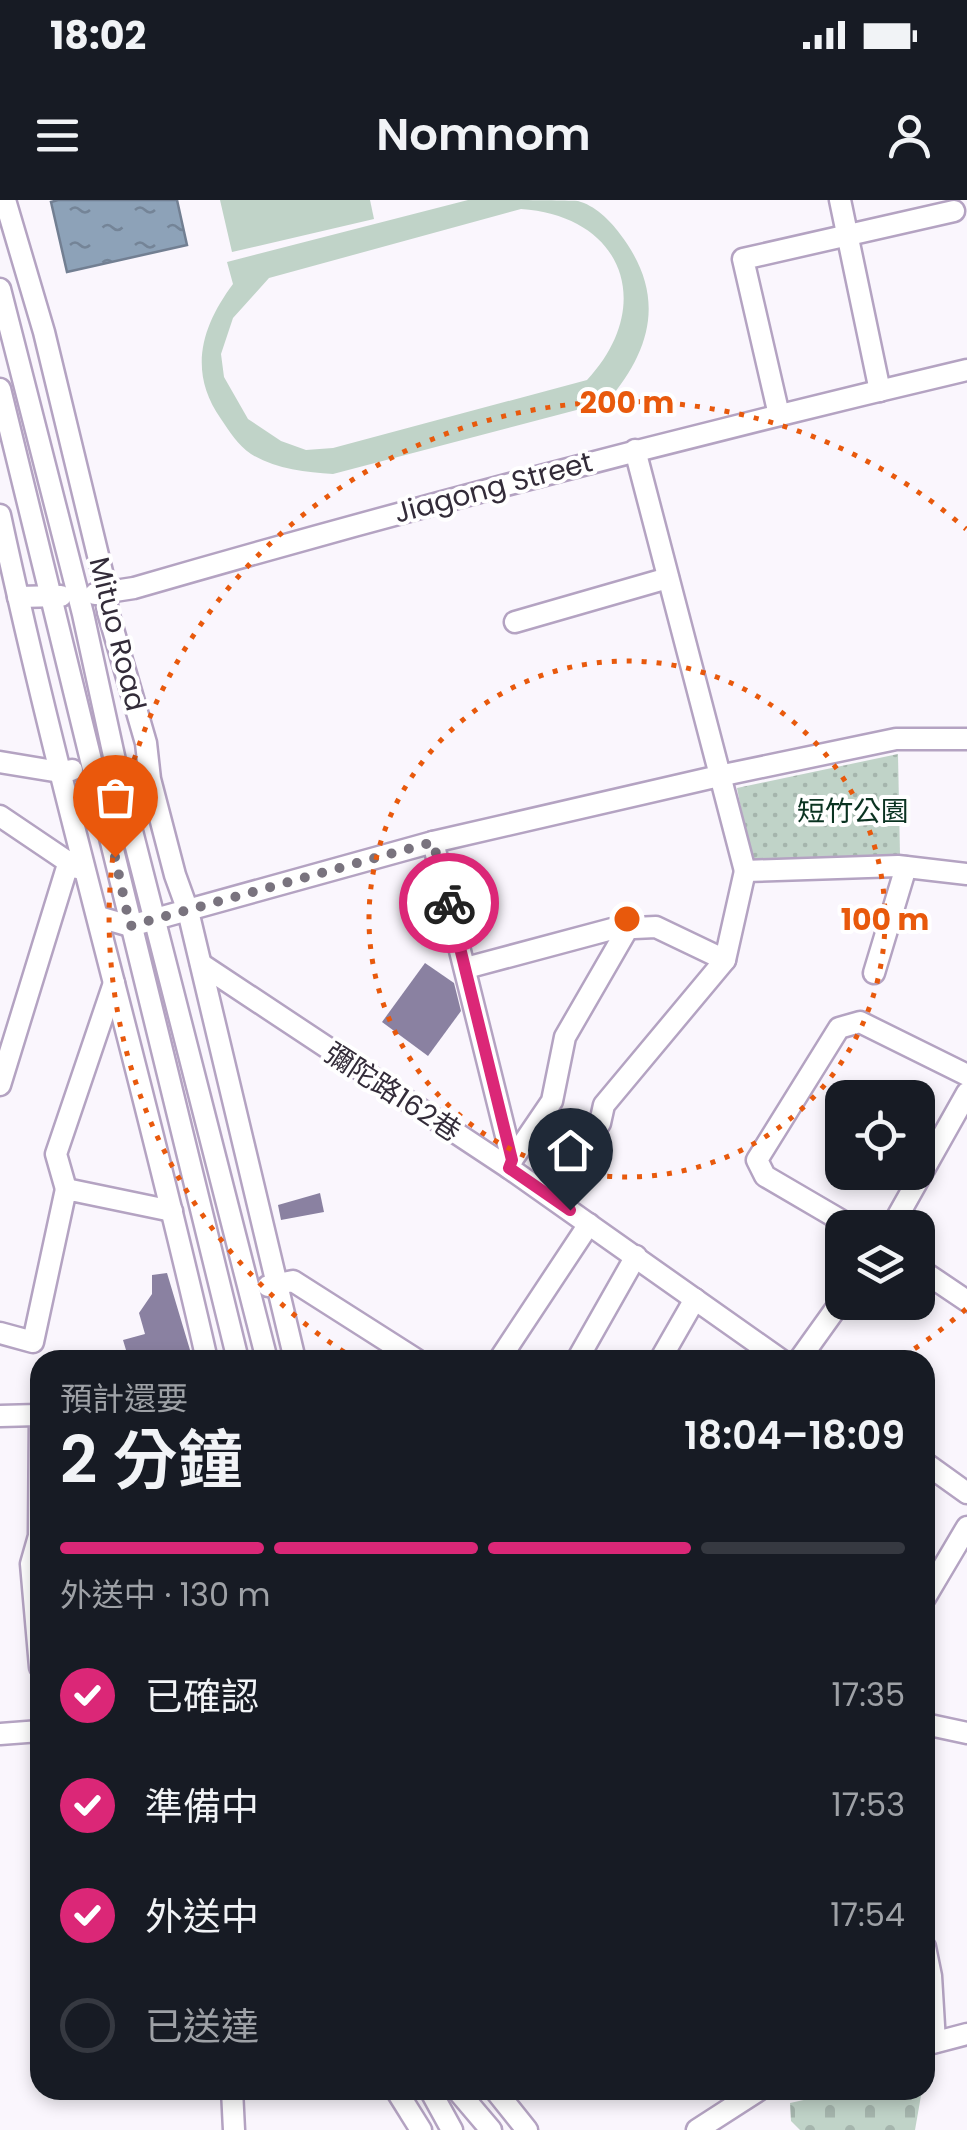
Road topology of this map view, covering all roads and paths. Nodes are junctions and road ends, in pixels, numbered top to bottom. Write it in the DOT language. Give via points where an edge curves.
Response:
graph roads {
  1 [pos="5,200"];
  2 [pos="840,200"];
  3 [pos="954,212"];
  4 [pos="849,235"];
  5 [pos="0,289"];
  6 [pos="42,322"];
  7 [pos="5,331"];
  8 [pos="967,370"];
  9 [pos="0,389"];
  10 [pos="880,390"];
  11 [pos="779,415"];
  12 [pos="636,450"];
  13 [pos="0,515"];
  14 [pos="668,578"];
  15 [pos="105,594"];
  16 [pos="52,596"];
  17 [pos="78,596"];
  18 [pos="18,598"];
  19 [pos="515,622"];
  20 [pos="967,739"];
  21 [pos="148,760"];
  22 [pos="0,762"];
  23 [pos="116,763"];
  24 [pos="92,768"];
  25 [pos="60,772"];
  26 [pos="718,776"];
  27 [pos="0,816"];
  28 [pos="433,842"];
  29 [pos="69,861"];
  30 [pos="906,867"];
  31 [pos="745,871"];
  32 [pos="967,874"];
  33 [pos="94,896"];
  34 [pos="188,911"];
  35 [pos="98,918"];
  36 [pos="155,920"];
  37 [pos="130,926"];
  38 [pos="628,928"];
  39 [pos="725,960"];
  40 [pos="201,964"];
  41 [pos="466,968"];
  42 [pos="874,972"];
  43 [pos="114,983"];
  44 [pos="967,1075"];
  45 [pos="0,1085"];
  46 [pos="967,1093"];
  47 [pos="510,1164"];
  48 [pos="66,1189"];
  49 [pos="550,1196"];
  50 [pos="901,1210"];
  51 [pos="172,1211"];
  52 [pos="825,1211"];
  53 [pos="589,1224"];
  54 [pos="636,1256"];
  55 [pos="935,1279"];
  56 [pos="285,1282"];
  57 [pos="250,1289"];
  58 [pos="223,1298"];
  59 [pos="695,1299"];
  60 [pos="967,1301"];
  61 [pos="195,1305"];
  62 [pos="828,1320"];
  63 [pos="0,1334"];
  64 [pos="205,1350"];
  65 [pos="236,1350"];
  66 [pos="265,1350"];
  67 [pos="294,1350"];
  68 [pos="400,1350"];
  69 [pos="506,1350"];
  70 [pos="583,1350"];
  71 [pos="666,1350"];
  72 [pos="766,1350"];
  73 [pos="806,1350"];
  74 [pos="30,1415"];
  75 [pos="0,1416"];
  76 [pos="935,1470"];
  77 [pos="967,1493"];
  78 [pos="967,1527"];
  79 [pos="935,1581"];
  80 [pos="935,1725"];
  81 [pos="30,1732"];
  82 [pos="967,1733"];
  83 [pos="0,1734"];
  84 [pos="967,2034"];
  85 [pos="935,2042"];
  86 [pos="232,2100"];
  87 [pos="402,2100"];
  88 [pos="435,2100"];
  89 [pos="466,2100"];
  90 [pos="503,2100"];
  91 [pos="744,2100"];
  92 [pos="234,2130"];
  93 [pos="422,2130"];
  94 [pos="449,2130"];
  95 [pos="491,2130"];
  96 [pos="526,2130"];
  97 [pos="697,2130"];
  1 -- 6 [label="street, Mituo Road"];
  2 -- 4 [label="street"];
  3 -- 4 [label="street"];
  4 -- 10 [label="street"];
  4 -- 11 [label="street" via="743,259"];
  5 -- 7 [label="street, Mituo Road"];
  6 -- 7 [label="street"];
  6 -- 15 [label="street, Mituo Road"];
  7 -- 17 [label="street, Mituo Road"];
  8 -- 10 [label="street, Jiagong Street"];
  9 -- 16 [label="street, Mituo Road"];
  10 -- 11 [label="street, Jiagong Street"];
  11 -- 12 [label="street, Jiagong Street"];
  12 -- 14 [label="street"];
  12 -- 15 [label="street, Jiagong Street"];
  13 -- 18 [label="street"];
  14 -- 19 [label="street"];
  14 -- 26 [label="street"];
  15 -- 17 [label="street, Jiagong Street"];
  15 -- 21 [label="street, Mituo Road"];
  16 -- 17 [label="street, Jiagong Street"];
  16 -- 18 [label="street, Jiagong Street"];
  16 -- 24 [label="street, Mituo Road"];
  17 -- 23 [label="street, Mituo Road"];
  18 -- 25 [label="street"];
  20 -- 26 [label="street" via="896,740"];
  21 -- 23 [label="street"];
  21 -- 34 [label="street, Mituo Road"];
  22 -- 25 [label="street"];
  23 -- 24 [label="street"];
  23 -- 36 [label="street, Mituo Road"];
  24 -- 25 [label="street"];
  24 -- 37 [label="street, Mituo Road"];
  25 -- 33 [label="street"];
  26 -- 28 [label="street"];
  26 -- 31 [label="street"];
  27 -- 29 [label="street"];
  28 -- 34 [label="street"];
  28 -- 41 [label="street"];
  29 -- 33 [label="street"];
  29 -- 45 [label="street"];
  30 -- 31 [label="street"];
  30 -- 32 [label="street"];
  30 -- 42 [label="street"];
  31 -- 39 [label="street"];
  33 -- 35 [label="street"];
  34 -- 36 [label="street"];
  34 -- 40 [label="street, Mituo Road"];
  35 -- 37 [label="street"];
  35 -- 43 [label="street"];
  36 -- 37 [label="street"];
  36 -- 57 [label="street, Mituo Road"];
  37 -- 58 [label="street, Mituo Road"];
  38 -- 39 [label="street" via="656,927"];
  38 -- 41 [label="street"];
  38 -- 47 [label="street" via="565,1037 552,1101"];
  39 -- 49 [label="street" via="604,1105 600,1124"];
  40 -- 47 [label="street, 彌陀路162巷"];
  40 -- 56 [label="street, Mituo Road"];
  41 -- 47 [label="street"];
  43 -- 48 [label="street" via="56,1154"];
  43 -- 51 [label="street"];
  44 -- 52 [label="street" via="860,1022 838,1028 757,1160 764,1176"];
  46 -- 50 [label="street"];
  47 -- 49 [label="street, 彌陀路162巷"];
  48 -- 51 [label="street"];
  48 -- 63 [label="street" via="33,1342"];
  49 -- 53 [label="street, 彌陀路162巷"];
  51 -- 61 [label="street"];
  53 -- 54 [label="street, 彌陀路162巷"];
  53 -- 69 [label="street"];
  54 -- 59 [label="street, 彌陀路162巷"];
  54 -- 70 [label="street"];
  55 -- 60 [label="street"];
  56 -- 57 [label="street"];
  56 -- 67 [label="street, Mituo Road"];
  56 -- 68 [label="street"];
  57 -- 66 [label="street, Mituo Road"];
  58 -- 61 [label="street"];
  58 -- 65 [label="street, Mituo Road"];
  59 -- 71 [label="street"];
  59 -- 72 [label="street, 彌陀路162巷"];
  61 -- 64 [label="street"];
  62 -- 73 [label="street"];
  74 -- 75 [label="street"];
  76 -- 77 [label="street"];
  78 -- 79 [label="street"];
  80 -- 82 [label="street"];
  81 -- 83 [label="street"];
  84 -- 85 [label="street"];
  86 -- 92 [label="street"];
  87 -- 93 [label="street"];
  88 -- 94 [label="street"];
  89 -- 95 [label="street"];
  90 -- 96 [label="street"];
  91 -- 97 [label="street"];
}
